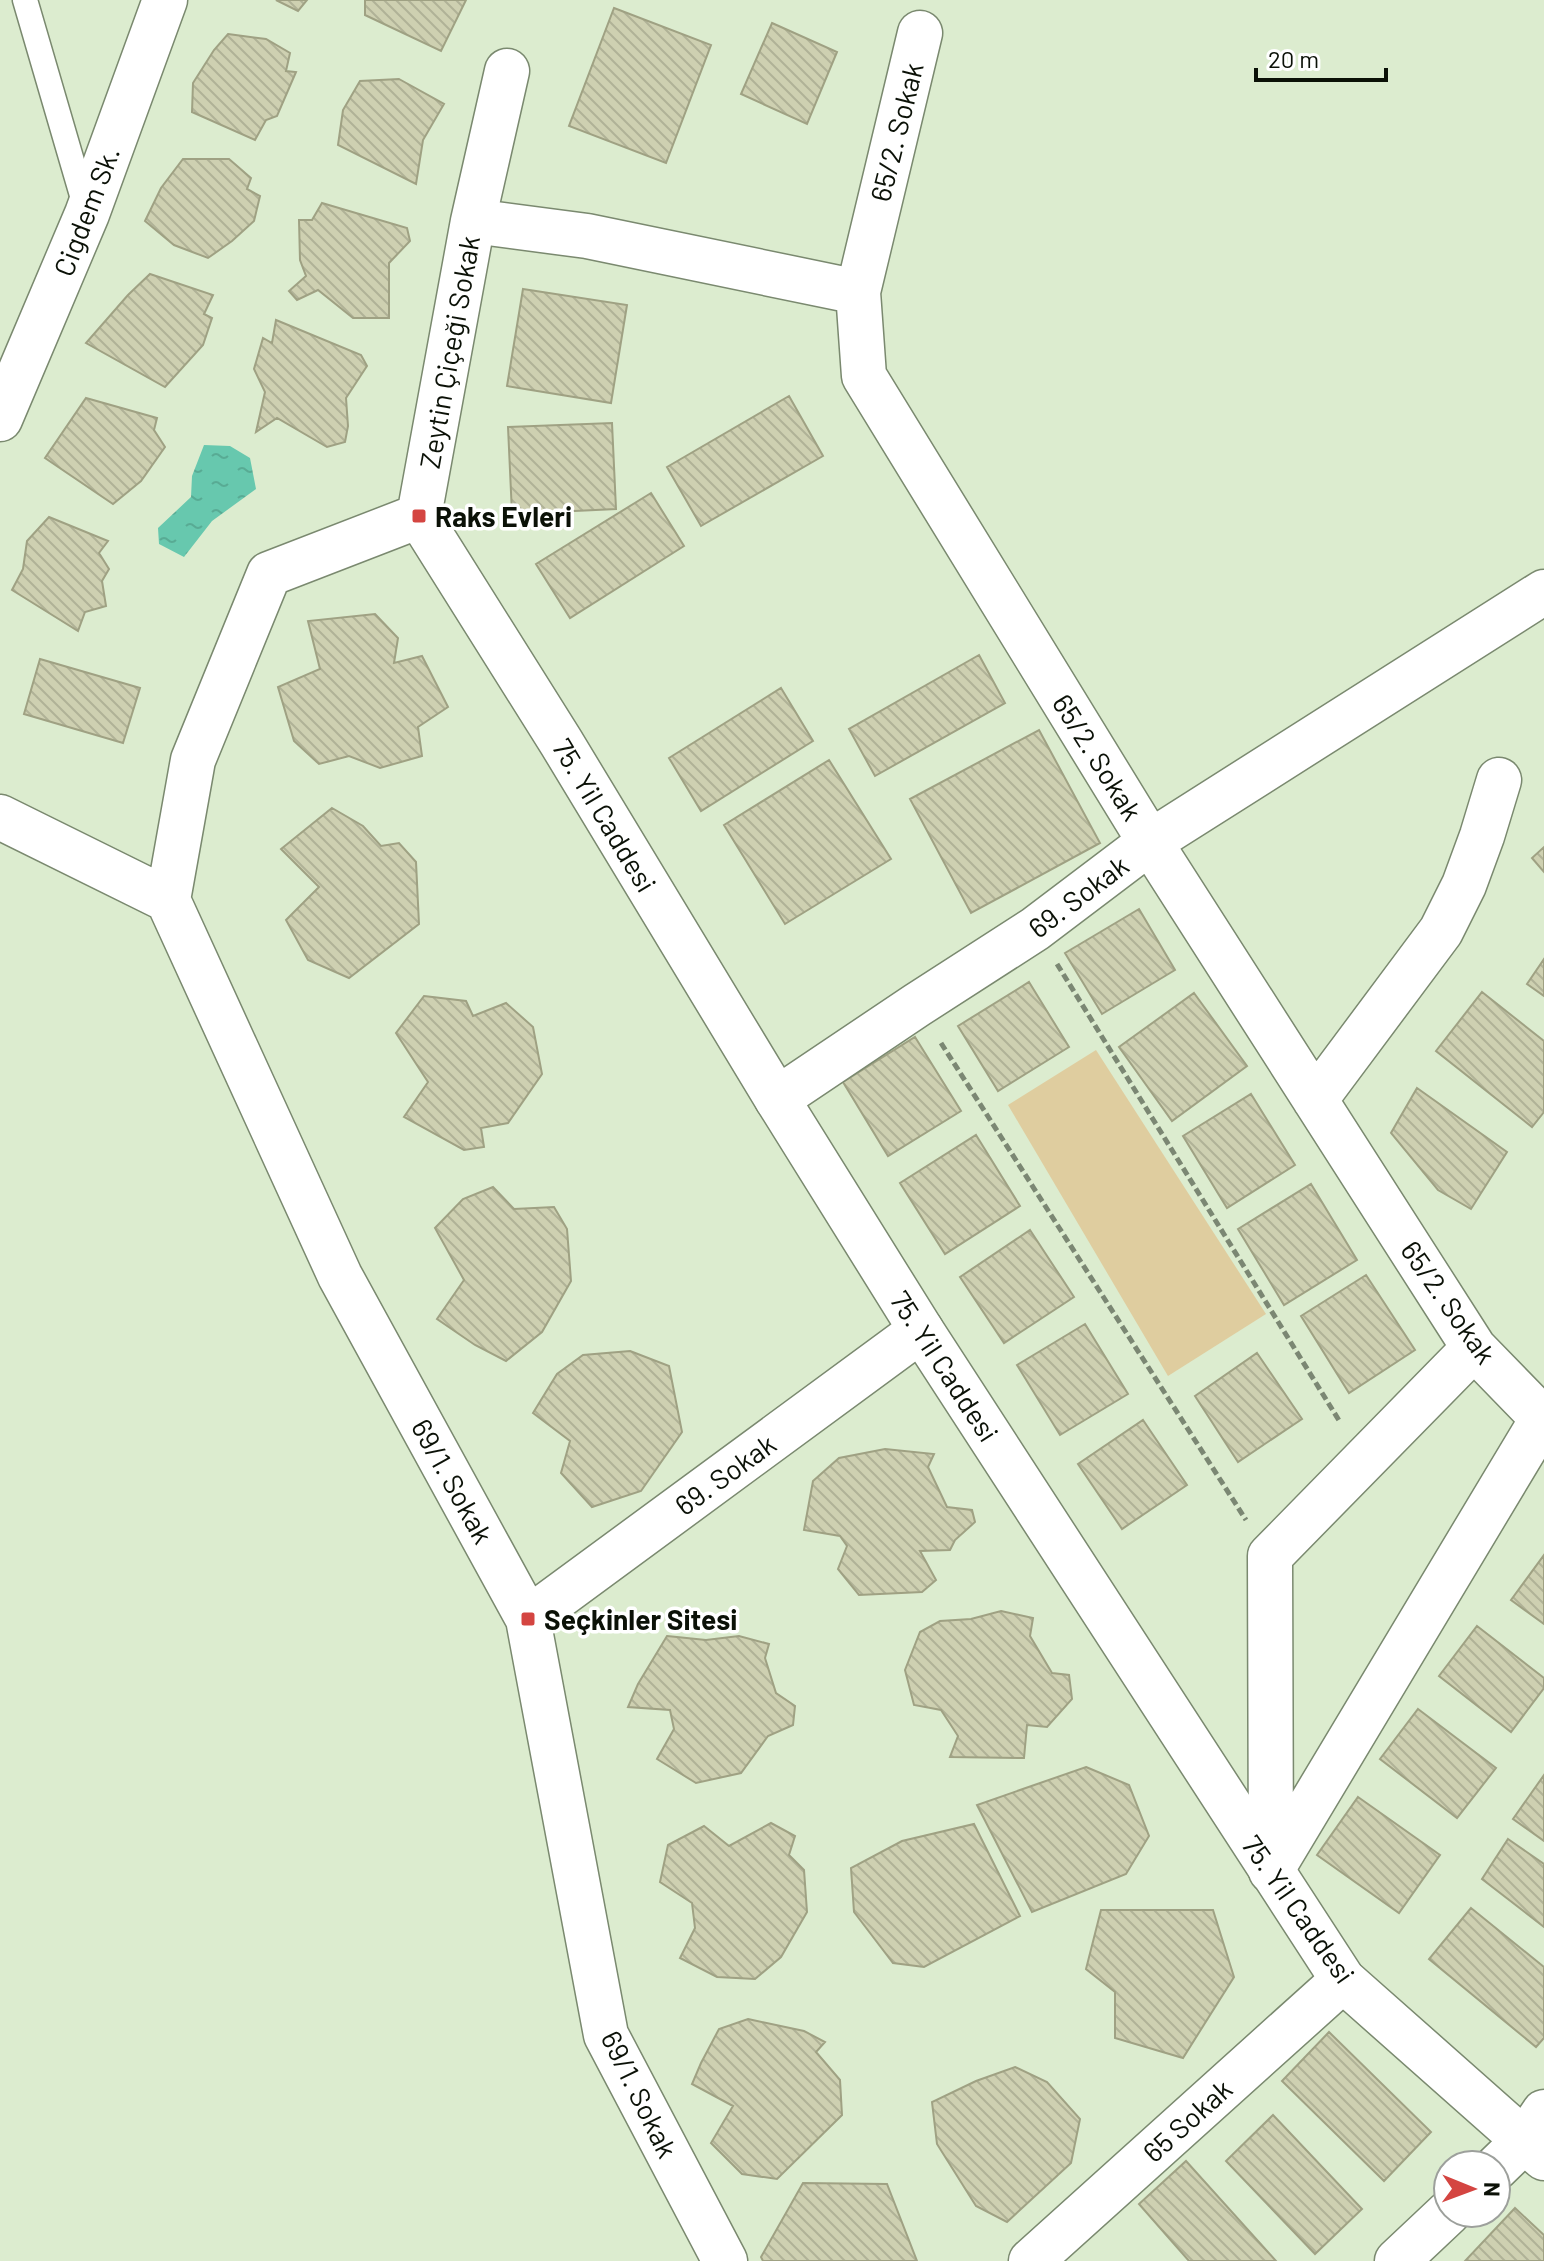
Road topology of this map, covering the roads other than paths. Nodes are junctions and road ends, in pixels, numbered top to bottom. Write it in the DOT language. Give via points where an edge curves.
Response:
graph roads {
  1 [pos="25,0"];
  2 [pos="165,0"];
  3 [pos="920,33"];
  4 [pos="507,71"];
  5 [pos="87,214"];
  6 [pos="473,221"];
  7 [pos="858,292"];
  8 [pos="0,419"];
  9 [pos="419,516"];
  10 [pos="1544,592"];
  11 [pos="1499,780"];
  12 [pos="0,817"];
  13 [pos="1150,842"];
  14 [pos="168,900"];
  15 [pos="777,1099"];
  16 [pos="1315,1100"];
  17 [pos="921,1330"];
  18 [pos="1474,1348"];
  19 [pos="1543,1417"];
  20 [pos="528,1619"];
  21 [pos="1271,1871"];
  22 [pos="1343,1980"];
  23 [pos="1527,2144"];
  24 [pos="1432,2228"];
  25 [pos="725,2261"];
  26 [pos="1031,2261"];
  27 [pos="1397,2261"];
  1 -- 5 [label="lane"];
  2 -- 5 [label="street, Cigdem Sk."];
  3 -- 7 [label="street, 65/2. Sokak"];
  4 -- 6 [label="street, Zeytin Çiçeği Sokak"];
  5 -- 8 [label="street, Cigdem Sk."];
  6 -- 7 [label="street" via="587,236"];
  6 -- 9 [label="street, Zeytin Çiçeği Sokak"];
  7 -- 13 [label="street, 65/2. Sokak" via="864,376"];
  9 -- 14 [label="street" via="269,574 193,760"];
  9 -- 15 [label="street, 75. Yil Caddesi"];
  10 -- 13 [label="street, 69. Sokak"];
  11 -- 16 [label="street" via="1464,885 1441,931"];
  12 -- 14 [label="street"];
  13 -- 15 [label="street, 69. Sokak" via="1035,929"];
  13 -- 16 [label="street, 65/2. Sokak"];
  14 -- 20 [label="street, 69/1. Sokak" via="340,1276"];
  15 -- 17 [label="street, 75. Yil Caddesi"];
  16 -- 18 [label="street, 65/2. Sokak"];
  17 -- 20 [label="street, 69. Sokak"];
  17 -- 21 [label="street, 75. Yil Caddesi"];
  18 -- 19 [label="street, 65/2. Sokak"];
  18 -- 21 [label="street" via="1270,1556"];
  19 -- 21 [label="street"];
  20 -- 25 [label="street, 69/1. Sokak" via="606,2035"];
  21 -- 22 [label="street, 75. Yil Caddesi"];
  22 -- 23 [label="street, 75. Yil Caddesi"];
  22 -- 26 [label="street, 65 Sokak"];
  24 -- 27 [label="street"];
}
